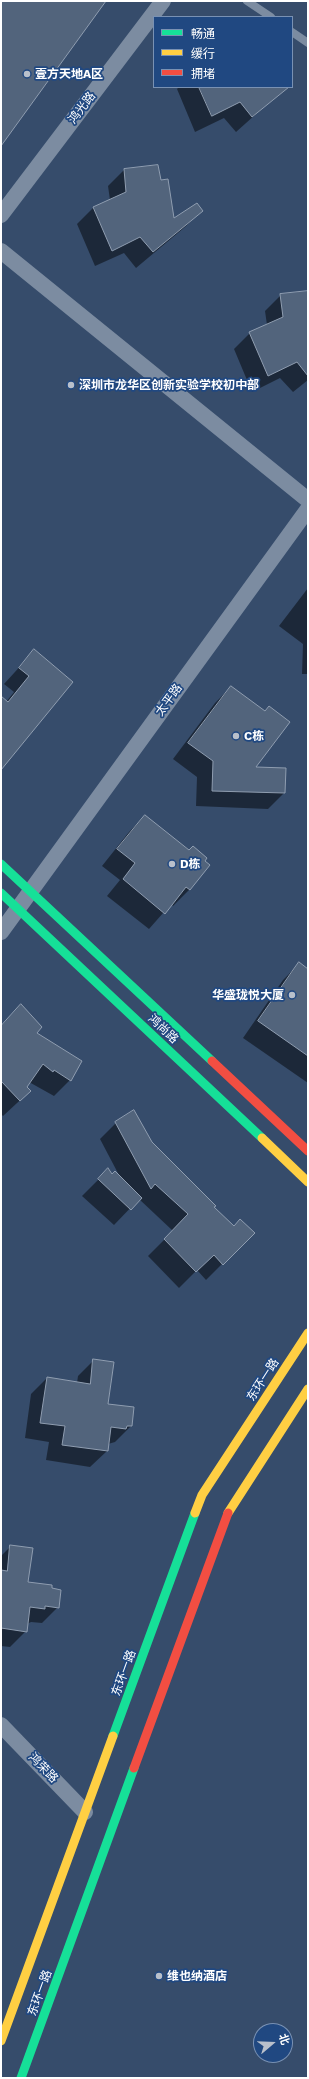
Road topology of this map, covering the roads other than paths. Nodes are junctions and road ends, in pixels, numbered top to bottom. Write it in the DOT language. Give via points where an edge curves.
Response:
graph roads {
  1 [pos="163,1"];
  2 [pos="248,1"];
  3 [pos="270,16"];
  4 [pos="293,33"];
  5 [pos="308,43"];
  6 [pos="1,215"];
  7 [pos="1,251"];
  8 [pos="308,500"];
  9 [pos="308,509"];
  10 [pos="1,864"];
  11 [pos="30,892"];
  12 [pos="1,894"];
  13 [pos="17,909"];
  14 [pos="1,932"];
  15 [pos="308,1151"];
  16 [pos="308,1182"];
  17 [pos="308,1333"];
  18 [pos="308,1389"];
  19 [pos="1,1725"];
  20 [pos="85,1812"];
  21 [pos="1,2041"];
  22 [pos="21,2078"];
  1 -- 6 [label="street, 鸿光路"];
  2 -- 3 [label="lane"];
  4 -- 5 [label="lane"];
  7 -- 8 [label="street"];
  9 -- 11 [label="street, 太平路"];
  10 -- 11 [label="main road, 鸿尚路"];
  11 -- 13 [label="street, 太平路"];
  11 -- 15 [label="main road, 鸿尚路"];
  12 -- 13 [label="main road, 鸿尚路"];
  13 -- 14 [label="street, 太平路"];
  13 -- 16 [label="main road, 鸿尚路"];
  17 -- 20 [label="main road, 东环一路" via="202,1495"];
  18 -- 22 [label="main road, 东环一路" via="229,1509"];
  19 -- 20 [label="street, 鸿荣路"];
  20 -- 21 [label="main road, 东环一路"];
}
